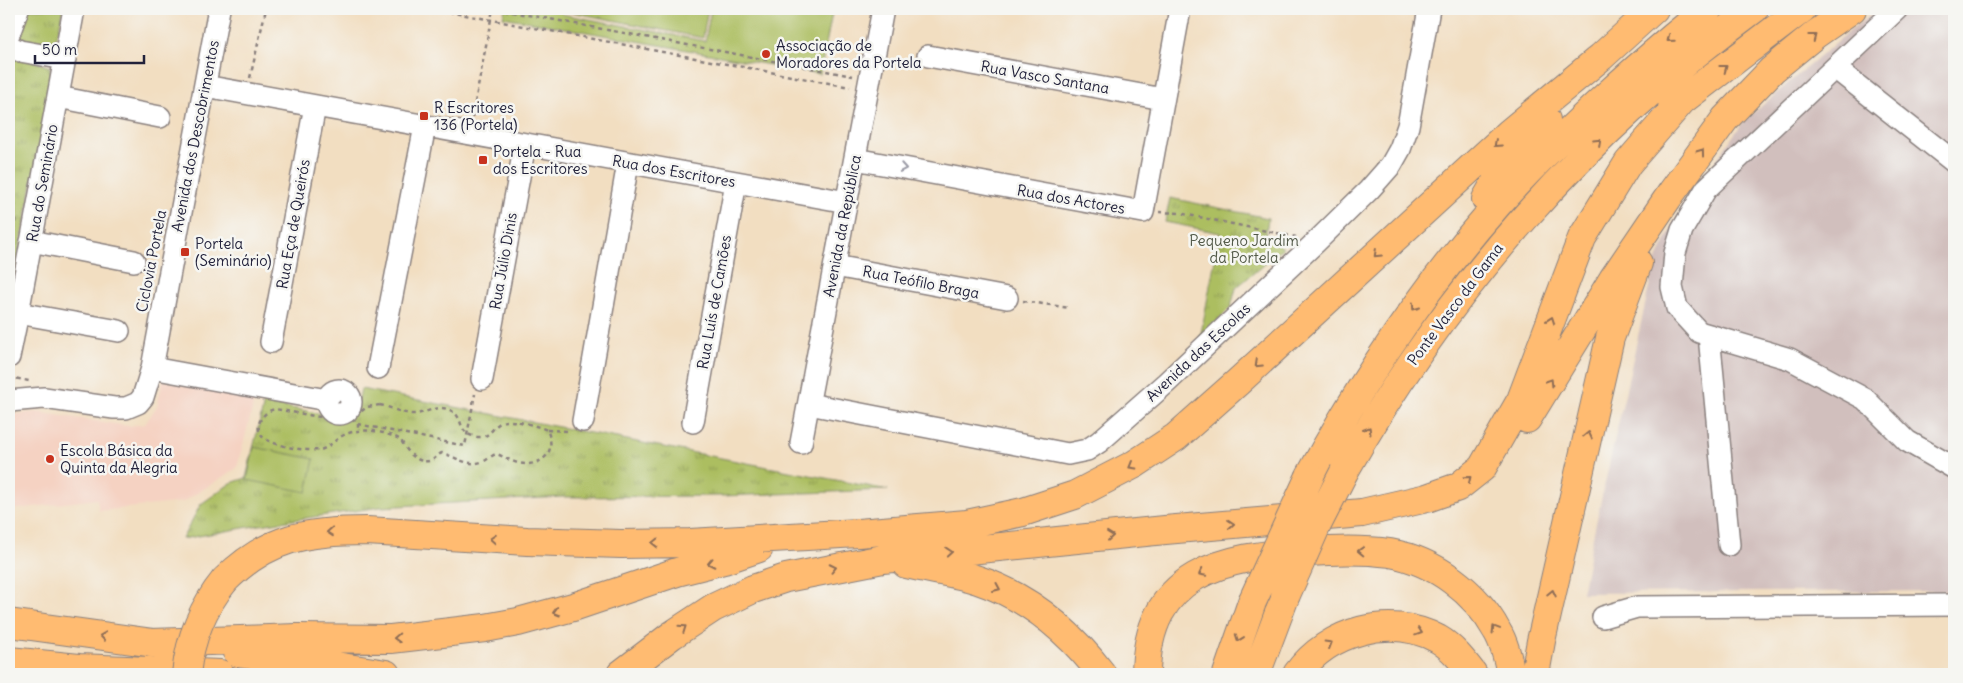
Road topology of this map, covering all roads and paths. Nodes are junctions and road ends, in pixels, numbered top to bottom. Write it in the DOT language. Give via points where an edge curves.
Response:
graph roads {
  1 [pos="18,9"];
  2 [pos="74,9"];
  3 [pos="219,9"];
  4 [pos="266,9"];
  5 [pos="433,9"];
  6 [pos="495,9"];
  7 [pos="883,9"];
  8 [pos="1180,9"];
  9 [pos="1429,9"];
  10 [pos="1654,9"];
  11 [pos="1708,9"];
  12 [pos="1754,9"];
  13 [pos="1802,9"];
  14 [pos="1852,9"];
  15 [pos="1912,9"];
  16 [pos="1893,13"];
  17 [pos="491,20"];
  18 [pos="9,34"];
  19 [pos="9,46"];
  20 [pos="928,56"];
  21 [pos="1601,57"];
  22 [pos="65,59"];
  23 [pos="1835,68"];
  24 [pos="858,77"];
  25 [pos="205,86"];
  26 [pos="859,89"];
  27 [pos="247,94"];
  28 [pos="58,97"];
  29 [pos="1686,97"];
  30 [pos="1162,99"];
  31 [pos="315,106"];
  32 [pos="160,117"];
  33 [pos="425,126"];
  34 [pos="469,134"];
  35 [pos="525,144"];
  36 [pos="855,159"];
  37 [pos="1954,162"];
  38 [pos="628,163"];
  39 [pos="9,180"];
  40 [pos="736,182"];
  41 [pos="1672,192"];
  42 [pos="847,202"];
  43 [pos="1143,212"];
  44 [pos="1515,227"];
  45 [pos="23,234"];
  46 [pos="1316,242"];
  47 [pos="134,261"];
  48 [pos="835,266"];
  49 [pos="1444,268"];
  50 [pos="1007,298"];
  51 [pos="1070,308"];
  52 [pos="18,313"];
  53 [pos="119,331"];
  54 [pos="1710,335"];
  55 [pos="271,342"];
  56 [pos="9,357"];
  57 [pos="152,368"];
  58 [pos="378,368"];
  59 [pos="9,377"];
  60 [pos="482,379"];
  61 [pos="40,390"];
  62 [pos="11,397"];
  63 [pos="809,404"];
  64 [pos="353,418"];
  65 [pos="582,421"];
  66 [pos="693,422"];
  67 [pos="358,431"];
  68 [pos="468,435"];
  69 [pos="801,443"];
  70 [pos="1496,445"];
  71 [pos="1954,468"];
  72 [pos="791,537"];
  73 [pos="1729,545"];
  74 [pos="883,559"];
  75 [pos="1954,605"];
  76 [pos="1603,618"];
  77 [pos="9,623"];
  78 [pos="151,643"];
  79 [pos="9,660"];
  80 [pos="86,671"];
  81 [pos="186,674"];
  82 [pos="220,674"];
  83 [pos="386,674"];
  84 [pos="622,674"];
  85 [pos="1102,674"];
  86 [pos="1146,674"];
  87 [pos="1227,674"];
  88 [pos="1256,674"];
  89 [pos="1297,674"];
  90 [pos="1473,674"];
  91 [pos="1511,674"];
  92 [pos="1535,674"];
  1 -- 18 [label="street"];
  2 -- 22 [label="street, Rua do Seminário"];
  3 -- 25 [label="street, Avenida dos Descobrimentos"];
  4 -- 27 [label="path"];
  5 -- 17 [label="path"];
  6 -- 17 [label="path"];
  6 -- 24 [label="path"];
  7 -- 36 [label="street, Avenida da República"];
  8 -- 30 [label="street, Rua dos Actores"];
  9 -- 46 [label="street, Avenida das Escolas" via="1408,126 1400,149 1380,178"];
  10 -- 21 [label="highway"];
  11 -- 49 [label="highway, Ponte Vasco da Gama, one-way" via="1655,52 1563,136 1498,204"];
  44 -- 12 [label="highway, Ponte Vasco da Gama, one-way" via="1629,113 1686,62"];
  29 -- 13 [label="highway, one-way"];
  41 -- 14 [label="highway, one-way" via="1740,102 1790,55"];
  15 -- 16 [label="street"];
  16 -- 23 [label="street"];
  17 -- 26 [label="path"];
  17 -- 34 [label="path"];
  19 -- 22 [label="street"];
  20 -- 30 [label="street, Rua Vasco Santana"];
  21 -- 49 [label="highway" via="1504,168"];
  21 -- 72 [label="highway, one-way" via="1509,133 1176,437 1135,464 1075,495 996,518 967,524"];
  22 -- 28 [label="street, Rua do Seminário"];
  23 -- 37 [label="street"];
  23 -- 54 [label="street" via="1706,188 1682,230 1675,253 1672,287 1677,308 1699,332"];
  25 -- 27 [label="street, Rua dos Escritores"];
  25 -- 57 [label="street, Avenida dos Descobrimentos"];
  27 -- 31 [label="street, Rua dos Escritores"];
  28 -- 32 [label="street"];
  28 -- 45 [label="street, Rua do Seminário"];
  29 -- 44 [label="highway" via="1609,159"];
  70 -- 29 [label="highway, one-way" via="1521,400 1582,238 1628,164"];
  30 -- 43 [label="street, Rua dos Actores"];
  31 -- 33 [label="street, Rua dos Escritores"];
  31 -- 55 [label="street, Rua Eça de Queirós"];
  33 -- 34 [label="street, Rua dos Escritores"];
  33 -- 58 [label="street"];
  34 -- 35 [label="street, Rua dos Escritores"];
  35 -- 38 [label="street, Rua dos Escritores"];
  35 -- 60 [label="street, Rua Júlio Dinis"];
  36 -- 42 [label="street, Avenida da República"];
  36 -- 43 [label="street, Rua dos Actores, one-way"];
  38 -- 40 [label="street, Rua dos Escritores"];
  38 -- 65 [label="street"];
  39 -- 45 [label="path"];
  40 -- 42 [label="street, Rua dos Escritores"];
  40 -- 66 [label="street, Rua Luís de Camões"];
  70 -- 41 [label="highway, one-way" via="1528,418 1613,279"];
  92 -- 41 [label="highway, one-way" via="1610,338 1636,266"];
  42 -- 48 [label="street, Avenida da República"];
  43 -- 46 [label="path" via="1179,213"];
  88 -- 44 [label="highway, Ponte Vasco da Gama, one-way, bridge" via="1285,597 1344,472 1420,348"];
  45 -- 47 [label="street"];
  45 -- 52 [label="street, Rua do Seminário"];
  46 -- 63 [label="street, Avenida das Escolas" via="1166,383 1087,450 1068,454"];
  48 -- 50 [label="street, Rua Teófilo Braga"];
  48 -- 63 [label="street, Avenida da República"];
  49 -- 87 [label="highway, Ponte Vasco da Gama, one-way, bridge" via="1388,346 1310,476 1252,602"];
  50 -- 51 [label="path"];
  52 -- 53 [label="street"];
  52 -- 56 [label="street, Rua do Seminário"];
  54 -- 71 [label="street" via="1790,359 1865,399 1907,441"];
  54 -- 73 [label="street"];
  57 -- 61 [label="street, Avenida dos Descobrimentos" via="143,397 126,408"];
  57 -- 64 [label="street" via="327,400 331,411"];
  59 -- 61 [label="path"];
  60 -- 68 [label="path" via="476,392"];
  61 -- 62 [label="street, Avenida dos Descobrimentos"];
  63 -- 69 [label="street, Avenida da República"];
  64 -- 67 [label="path"];
  64 -- 67 [label="path" via="334,421 275,409 266,412 259,424 261,436 272,443 310,450 326,448 344,435"];
  64 -- 68 [label="path" via="465,446"];
  64 -- 68 [label="path" via="367,407 380,405 414,414 438,407 452,410"];
  67 -- 68 [label="path" via="391,435 401,440 404,448 421,461 432,460 442,453 467,464 484,462 496,454 526,463 545,458 552,443 547,430 540,426 508,420 501,422 488,436"];
  74 -- 70 [label="highway, one-way" via="1362,513 1418,501 1458,487 1482,468"];
  72 -- 78 [label="highway, one-way" via="573,607 485,628 391,639 297,638"];
  72 -- 81 [label="highway, one-way, bridge" via="621,544 343,531 310,534 263,549 241,563 225,580 201,615 192,637"];
  84 -- 74 [label="highway, one-way" via="693,620 730,599 786,578"];
  74 -- 85 [label="highway, one-way" via="977,579 1019,598 1061,628"];
  75 -- 76 [label="street" via="1637,607"];
  78 -- 77 [label="highway, one-way"];
  78 -- 83 [label="highway"];
  79 -- 80 [label="highway"];
  80 -- 82 [label="highway"];
  91 -- 86 [label="highway, one-way" via="1498,631 1464,588 1418,561 1392,554 1350,550 1255,557 1203,571 1185,582 1160,611 1152,626"];
  89 -- 90 [label="highway, one-way" via="1331,642 1371,628 1394,627 1438,639 1459,656"];
}
